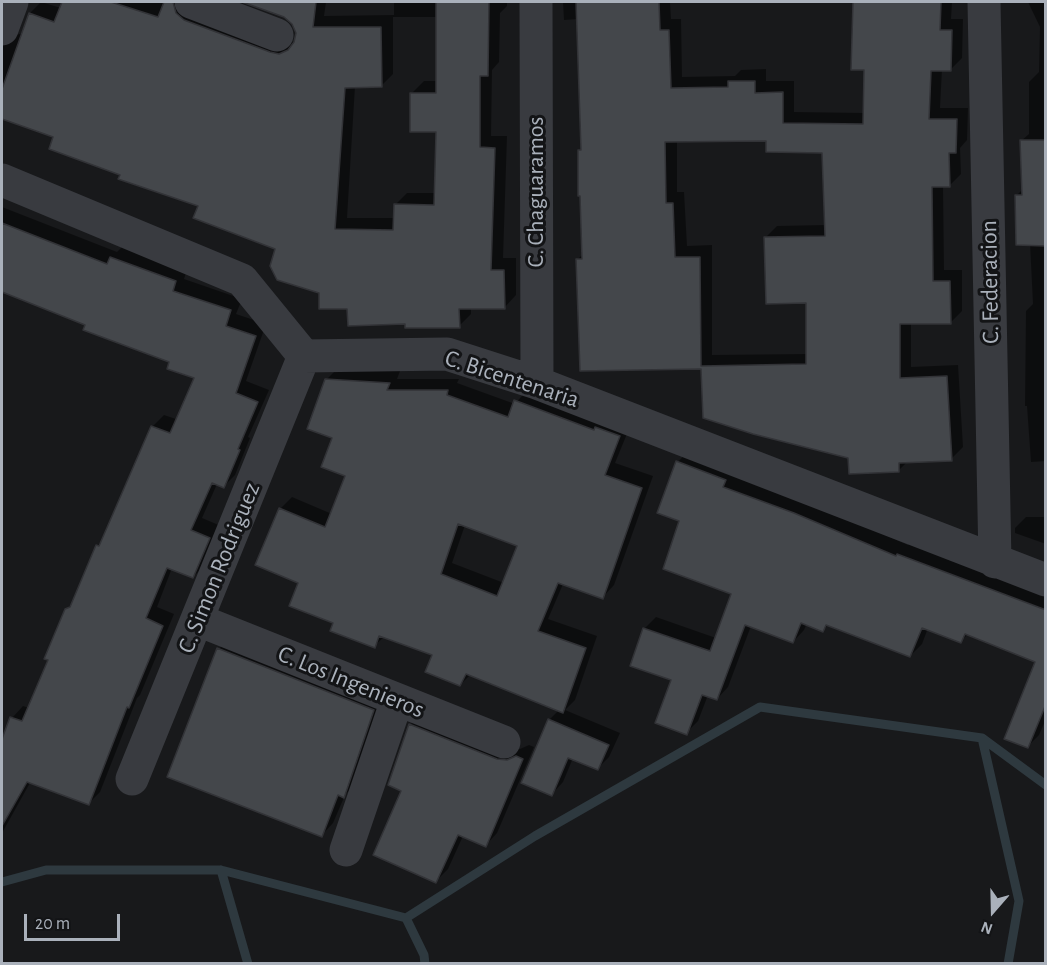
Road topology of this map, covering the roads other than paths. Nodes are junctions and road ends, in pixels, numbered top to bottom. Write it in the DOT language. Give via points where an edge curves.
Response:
graph roads {
  1 [pos="12,2"];
  2 [pos="190,2"];
  3 [pos="536,2"];
  4 [pos="984,2"];
  5 [pos="2,29"];
  6 [pos="277,35"];
  7 [pos="2,180"];
  8 [pos="304,356"];
  9 [pos="537,383"];
  10 [pos="995,562"];
  11 [pos="1046,580"];
  12 [pos="198,620"];
  13 [pos="397,700"];
  14 [pos="504,742"];
  15 [pos="132,778"];
  16 [pos="346,850"];
  1 -- 5 [label="street"];
  2 -- 6 [label="street"];
  3 -- 9 [label="street, C. Chaguaramos"];
  4 -- 10 [label="street, C. Federacion"];
  7 -- 8 [label="street" via="242,280"];
  8 -- 9 [label="street, C. Bicentenaria" via="447,354"];
  8 -- 12 [label="street, C. Simon Rodriguez"];
  9 -- 10 [label="street, C. Bicentenaria"];
  10 -- 11 [label="street, C. Bicentenaria"];
  12 -- 13 [label="street, C. Los Ingenieros"];
  12 -- 15 [label="street, C. Simon Rodriguez"];
  13 -- 14 [label="street, C. Los Ingenieros"];
  13 -- 16 [label="street"];
}
